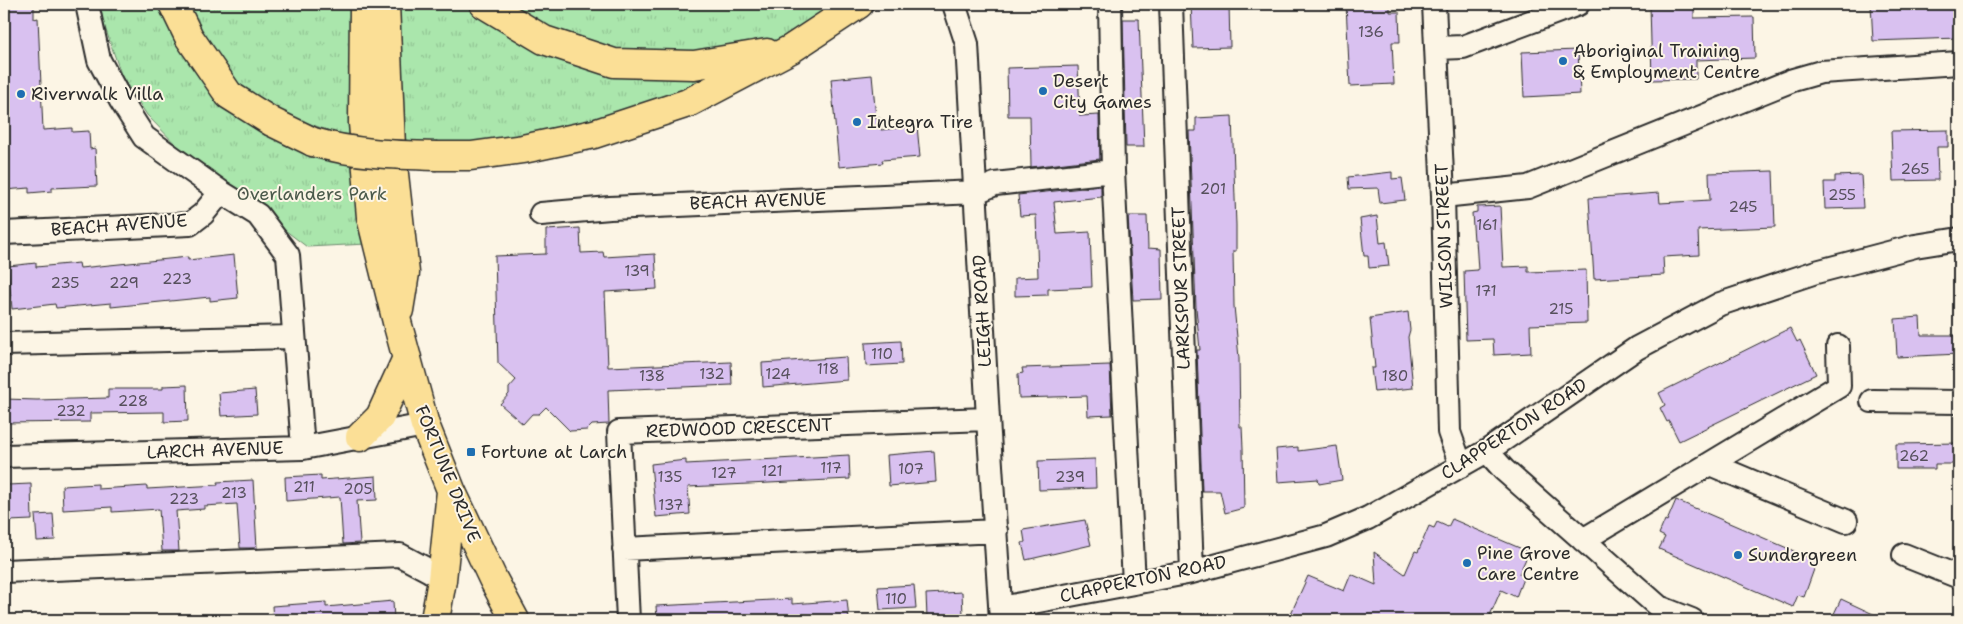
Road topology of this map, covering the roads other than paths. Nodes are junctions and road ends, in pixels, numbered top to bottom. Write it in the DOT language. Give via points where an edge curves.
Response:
graph roads {
  1 [pos="87,4"];
  2 [pos="173,4"];
  3 [pos="364,4"];
  4 [pos="384,4"];
  5 [pos="484,4"];
  6 [pos="859,4"];
  7 [pos="954,4"];
  8 [pos="1110,4"];
  9 [pos="1171,4"];
  10 [pos="1434,4"];
  11 [pos="1578,4"];
  12 [pos="1437,48"];
  13 [pos="790,49"];
  14 [pos="1959,64"];
  15 [pos="1113,171"];
  16 [pos="221,192"];
  17 [pos="976,192"];
  18 [pos="1443,196"];
  19 [pos="541,214"];
  20 [pos="4,233"];
  21 [pos="1959,239"];
  22 [pos="397,322"];
  23 [pos="294,336"];
  24 [pos="4,344"];
  25 [pos="1838,346"];
  26 [pos="407,358"];
  27 [pos="1872,402"];
  28 [pos="1959,402"];
  29 [pos="988,419"];
  30 [pos="425,425"];
  31 [pos="360,437"];
  32 [pos="303,448"];
  33 [pos="1487,451"];
  34 [pos="4,456"];
  35 [pos="1710,464"];
  36 [pos="1460,466"];
  37 [pos="451,490"];
  38 [pos="1846,521"];
  39 [pos="996,531"];
  40 [pos="1583,540"];
  41 [pos="624,549"];
  42 [pos="1904,554"];
  43 [pos="4,571"];
  44 [pos="1192,572"];
  45 [pos="1959,578"];
  46 [pos="442,580"];
  47 [pos="1134,583"];
  48 [pos="1001,614"];
  49 [pos="435,620"];
  50 [pos="515,620"];
  51 [pos="628,620"];
  52 [pos="1692,620"];
  1 -- 16 [label="street" via="99,60 144,137"];
  2 -- 13 [label="main road, bridge" via="189,37 229,95 272,122 313,142 339,149 394,155 471,156 594,134 688,103"];
  3 -- 22 [label="main road, FORTUNE DRIVE" via="364,123 371,217"];
  4 -- 22 [label="main road, FORTUNE DRIVE" via="391,147 405,272"];
  5 -- 13 [label="main road" via="544,40 614,63 694,65"];
  6 -- 13 [label="main road"];
  7 -- 17 [label="street, LEIGH ROAD" via="967,44"];
  8 -- 15 [label="street"];
  9 -- 44 [label="street, LARKSPUR STREET"];
  10 -- 12 [label="street, WILSON STREET"];
  11 -- 12 [label="street" via="1463,48"];
  12 -- 18 [label="street, WILSON STREET"];
  14 -- 18 [label="street" via="1821,72 1793,80 1528,187"];
  15 -- 17 [label="street, BEACH AVENUE" via="996,184"];
  15 -- 47 [label="street"];
  16 -- 20 [label="street, BEACH AVENUE" via="190,224"];
  16 -- 23 [label="street" via="258,215 288,255"];
  17 -- 19 [label="street, BEACH AVENUE" via="620,207"];
  17 -- 29 [label="street, LEIGH ROAD"];
  18 -- 36 [label="street, WILSON STREET" via="1449,432"];
  21 -- 33 [label="street, CLAPPERTON ROAD" via="1915,246 1825,270 1720,304 1637,348"];
  22 -- 26 [label="main road, FORTUNE DRIVE"];
  23 -- 24 [label="street"];
  23 -- 32 [label="street"];
  25 -- 35 [label="street" via="1839,386"];
  26 -- 30 [label="main road, FORTUNE DRIVE"];
  26 -- 31 [label="main road" via="380,417"];
  27 -- 28 [label="street"];
  29 -- 39 [label="street, LEIGH ROAD"];
  29 -- 41 [label="street, REDWOOD CRESCENT" via="619,432"];
  30 -- 31 [label="street, LARCH AVENUE"];
  30 -- 37 [label="main road, FORTUNE DRIVE"];
  31 -- 32 [label="street, LARCH AVENUE"];
  32 -- 34 [label="street, LARCH AVENUE"];
  33 -- 36 [label="street, CLAPPERTON ROAD"];
  33 -- 40 [label="street"];
  35 -- 38 [label="street"];
  35 -- 40 [label="street"];
  36 -- 44 [label="street, CLAPPERTON ROAD" via="1368,518 1326,536"];
  37 -- 46 [label="main road"];
  37 -- 50 [label="main road, FORTUNE DRIVE"];
  39 -- 41 [label="street"];
  39 -- 48 [label="street, LEIGH ROAD"];
  40 -- 52 [label="street" via="1659,607"];
  41 -- 51 [label="street, REDWOOD CRESCENT"];
  42 -- 45 [label="street"];
  43 -- 46 [label="street" via="400,555"];
  44 -- 47 [label="street, CLAPPERTON ROAD"];
  46 -- 49 [label="main road"];
  47 -- 48 [label="street, CLAPPERTON ROAD"];
}
